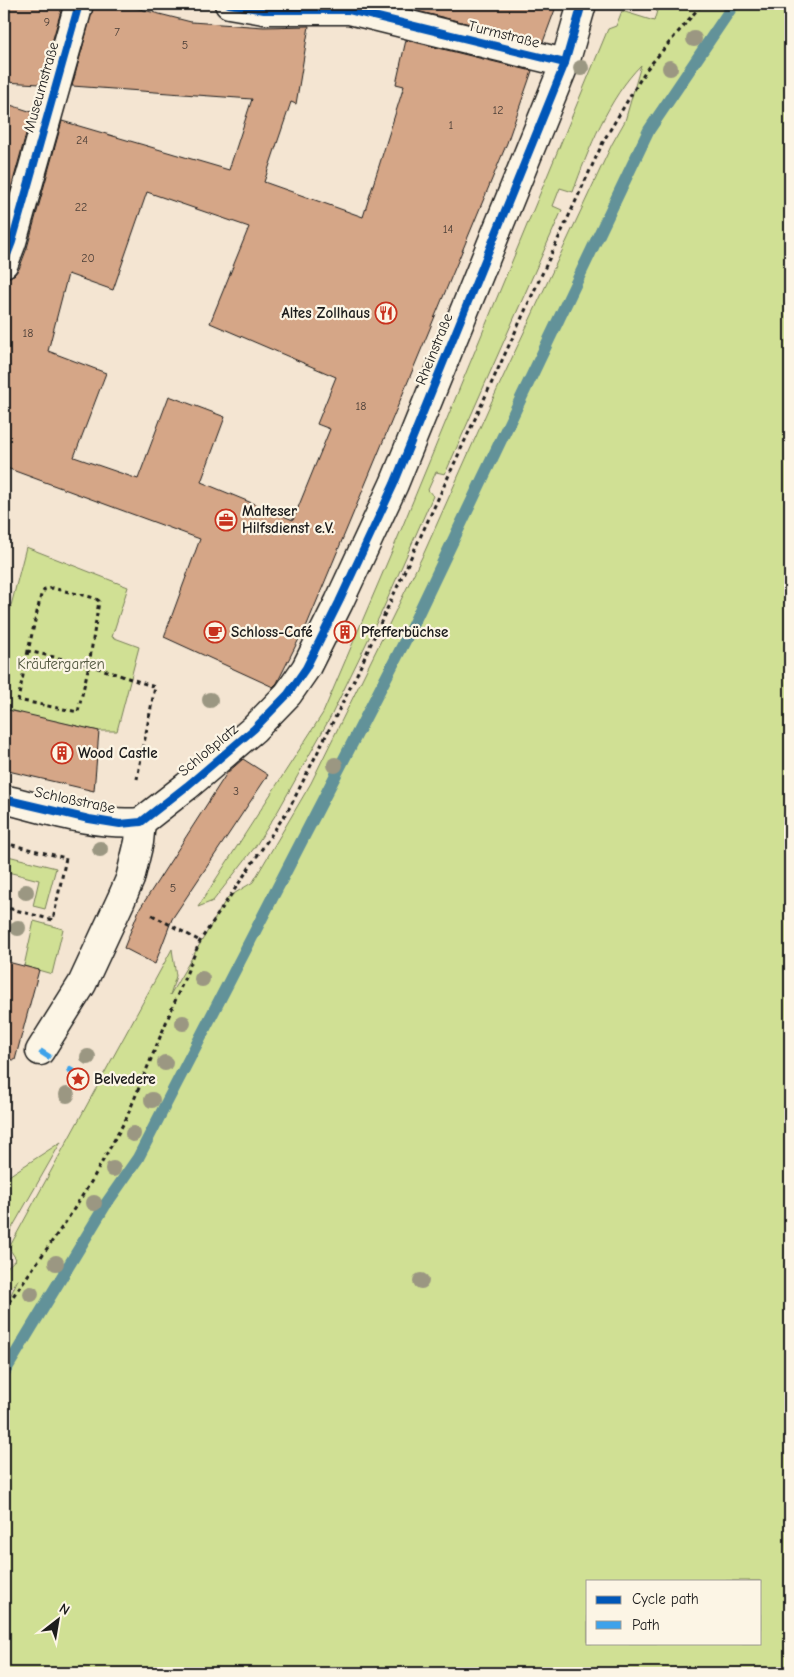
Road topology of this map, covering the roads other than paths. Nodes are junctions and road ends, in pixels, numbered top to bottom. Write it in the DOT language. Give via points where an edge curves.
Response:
graph roads {
  1 [pos="79,4"];
  2 [pos="229,4"];
  3 [pos="582,4"];
  4 [pos="565,63"];
  5 [pos="4,263"];
  6 [pos="288,694"];
  7 [pos="4,799"];
  8 [pos="141,822"];
  9 [pos="40,1051"];
  1 -- 5 [label="street, Museumstraße"];
  2 -- 4 [label="street, Turmstraße" via="264,10 349,10"];
  3 -- 4 [label="street, Rheinstraße"];
  4 -- 6 [label="street, Rheinstraße" via="394,484 306,668"];
  6 -- 8 [label="street, Schloßplatz" via="254,729"];
  7 -- 8 [label="street, Schloßstraße" via="89,819 120,824"];
  8 -- 9 [label="street" via="130,879 122,900 82,984"];
}
